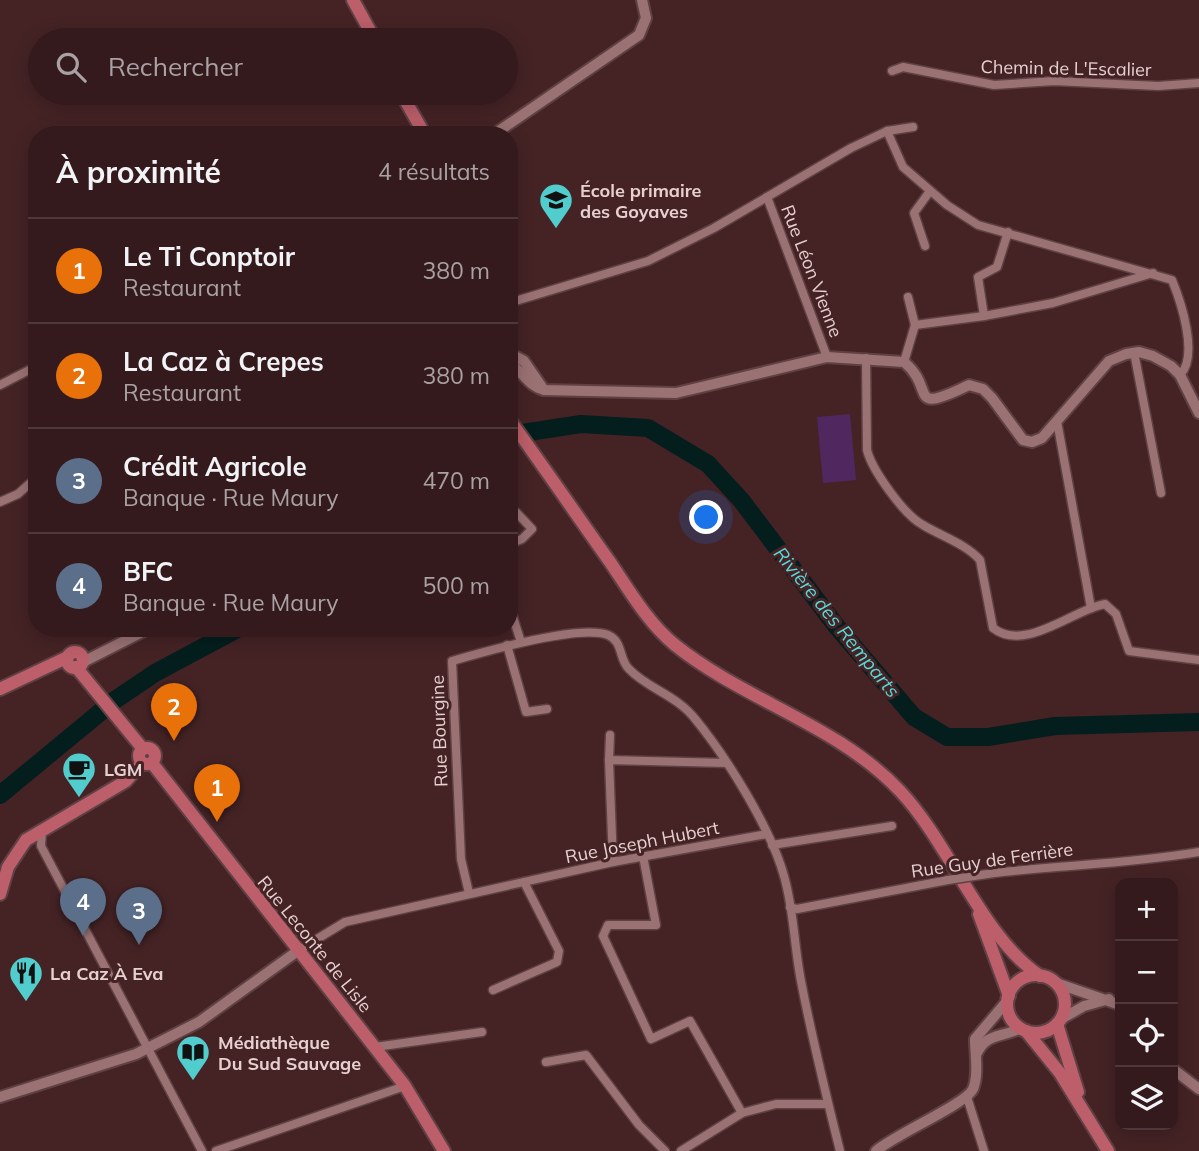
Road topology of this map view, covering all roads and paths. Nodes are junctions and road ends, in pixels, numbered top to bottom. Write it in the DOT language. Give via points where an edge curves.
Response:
graph roads {
  1 [pos="642,0"];
  2 [pos="357,6"];
  3 [pos="369,28"];
  4 [pos="892,71"];
  5 [pos="1199,83"];
  6 [pos="404,105"];
  7 [pos="407,105"];
  8 [pos="411,126"];
  9 [pos="420,126"];
  10 [pos="506,126"];
  11 [pos="913,127"];
  12 [pos="887,131"];
  13 [pos="930,191"];
  14 [pos="767,197"];
  15 [pos="1008,232"];
  16 [pos="925,246"];
  17 [pos="1153,273"];
  18 [pos="908,297"];
  19 [pos="518,300"];
  20 [pos="984,316"];
  21 [pos="915,325"];
  22 [pos="1134,352"];
  23 [pos="827,357"];
  24 [pos="518,358"];
  25 [pos="866,358"];
  26 [pos="904,362"];
  27 [pos="518,369"];
  28 [pos="28,371"];
  29 [pos="1180,375"];
  30 [pos="0,385"];
  31 [pos="544,390"];
  32 [pos="1199,413"];
  33 [pos="1057,421"];
  34 [pos="518,431"];
  35 [pos="28,486"];
  36 [pos="1161,493"];
  37 [pos="0,502"];
  38 [pos="518,514"];
  39 [pos="518,541"];
  40 [pos="1091,608"];
  41 [pos="518,633"];
  42 [pos="134,637"];
  43 [pos="521,642"];
  44 [pos="507,645"];
  45 [pos="1199,660"];
  46 [pos="77,662"];
  47 [pos="0,689"];
  48 [pos="547,709"];
  49 [pos="610,735"];
  50 [pos="146,758"];
  51 [pos="610,760"];
  52 [pos="726,763"];
  53 [pos="892,826"];
  54 [pos="42,830"];
  55 [pos="767,834"];
  56 [pos="772,845"];
  57 [pos="1199,852"];
  58 [pos="643,856"];
  59 [pos="613,862"];
  60 [pos="524,882"];
  61 [pos="469,893"];
  62 [pos="0,894"];
  63 [pos="972,897"];
  64 [pos="790,907"];
  65 [pos="299,950"];
  66 [pos="1040,976"];
  67 [pos="1056,983"];
  68 [pos="493,990"];
  69 [pos="1008,998"];
  70 [pos="1109,999"];
  71 [pos="1118,1004"];
  72 [pos="1059,1021"];
  73 [pos="1024,1030"];
  74 [pos="482,1032"];
  75 [pos="148,1047"];
  76 [pos="375,1047"];
  77 [pos="975,1057"];
  78 [pos="546,1062"];
  79 [pos="1178,1073"];
  80 [pos="405,1086"];
  81 [pos="1199,1089"];
  82 [pos="0,1097"];
  83 [pos="967,1097"];
  84 [pos="828,1104"];
  85 [pos="741,1114"];
  86 [pos="1087,1116"];
  87 [pos="202,1151"];
  88 [pos="216,1151"];
  89 [pos="444,1151"];
  90 [pos="664,1151"];
  91 [pos="681,1151"];
  92 [pos="840,1151"];
  93 [pos="877,1151"];
  94 [pos="984,1151"];
  95 [pos="1108,1151"];
  1 -- 10 [label="street" via="646,19 639,34"];
  2 -- 3 [label="main road"];
  4 -- 5 [label="street, Chemin de L'Escalier" via="903,67 1004,85"];
  6 -- 8 [label="main road"];
  7 -- 9 [label="main road"];
  11 -- 12 [label="street"];
  12 -- 13 [label="street" via="903,167"];
  12 -- 14 [label="street"];
  13 -- 15 [label="street" via="978,225"];
  13 -- 16 [label="street" via="914,213"];
  14 -- 19 [label="street" via="648,261"];
  14 -- 23 [label="street, Rue Léon Vienne"];
  15 -- 17 [label="street"];
  15 -- 20 [label="street" via="997,267 978,276"];
  17 -- 20 [label="street" via="1053,303"];
  17 -- 29 [label="street" via="1172,280 1182,304 1189,356"];
  18 -- 21 [label="street"];
  20 -- 21 [label="street"];
  21 -- 26 [label="street"];
  22 -- 29 [label="street" via="1153,356"];
  22 -- 33 [label="street" via="1109,361"];
  22 -- 36 [label="street"];
  23 -- 25 [label="street"];
  23 -- 31 [label="street" via="688,392"];
  24 -- 31 [label="street"];
  25 -- 26 [label="street"];
  25 -- 40 [label="street" via="867,450 872,462 920,524 980,560 993,628 1001,634 1038,633"];
  26 -- 33 [label="street" via="920,390 932,400 970,385 983,389 1023,440 1042,438"];
  27 -- 31 [label="street"];
  28 -- 30 [label="street"];
  29 -- 32 [label="street"];
  33 -- 40 [label="street"];
  34 -- 63 [label="main road" via="672,642 718,674 832,737 883,774 934,832"];
  35 -- 37 [label="street"];
  38 -- 39 [label="street" via="532,529"];
  40 -- 45 [label="street" via="1105,604 1112,608 1129,651"];
  41 -- 43 [label="street"];
  42 -- 46 [label="street"];
  43 -- 44 [label="street, Rue Bourgine"];
  43 -- 52 [label="street, Rue Bourgine" via="593,632 610,635 628,669 670,694 695,719"];
  44 -- 48 [label="street" via="526,712"];
  44 -- 61 [label="street, Rue Bourgine" via="452,661 461,859"];
  46 -- 47 [label="main road" via="49,665"];
  46 -- 50 [label="main road, Rue Leconte de Lisle"];
  49 -- 51 [label="street"];
  50 -- 54 [label="main road" via="126,781"];
  50 -- 65 [label="main road, Rue Leconte de Lisle"];
  51 -- 52 [label="street"];
  51 -- 59 [label="street"];
  52 -- 55 [label="street, Rue Bourgine"];
  53 -- 56 [label="street"];
  54 -- 62 [label="main road" via="16,850"];
  54 -- 75 [label="street" via="41,846"];
  55 -- 56 [label="street, Rue Bourgine"];
  55 -- 58 [label="street, Rue Joseph Hubert"];
  56 -- 64 [label="street, Rue Bourgine"];
  57 -- 64 [label="street, Rue Guy de Ferrière, bridge" via="1146,861 1074,863 994,873"];
  58 -- 59 [label="street, Rue Joseph Hubert"];
  58 -- 85 [label="street" via="656,925 608,925 603,936 651,1039 690,1021"];
  59 -- 60 [label="street, Rue Joseph Hubert"];
  60 -- 61 [label="street, Rue Joseph Hubert"];
  60 -- 68 [label="street" via="559,958"];
  61 -- 65 [label="street, Rue Joseph Hubert" via="345,922"];
  63 -- 66 [label="main road" via="1021,962"];
  63 -- 69 [label="main road"];
  64 -- 84 [label="street, Rue Bourgine" via="800,979"];
  65 -- 75 [label="street" via="199,1022"];
  65 -- 76 [label="main road, Rue Leconte de Lisle"];
  66 -- 67 [label="main road"];
  66 -- 69 [label="main road" via="1018,982"];
  67 -- 70 [label="street"];
  67 -- 72 [label="main road" via="1065,1000"];
  69 -- 73 [label="main road" via="1010,1016"];
  69 -- 77 [label="street" via="978,1034"];
  70 -- 71 [label="street"];
  70 -- 72 [label="street" via="1084,1006"];
  72 -- 73 [label="main road" via="1041,1032"];
  72 -- 86 [label="main road"];
  73 -- 77 [label="street" via="989,1037"];
  73 -- 86 [label="main road" via="1060,1073"];
  74 -- 76 [label="street"];
  75 -- 82 [label="street"];
  75 -- 87 [label="street"];
  76 -- 80 [label="main road, Rue Leconte de Lisle"];
  77 -- 83 [label="street" via="974,1085"];
  78 -- 90 [label="street" via="586,1055"];
  79 -- 81 [label="street"];
  80 -- 88 [label="street"];
  80 -- 89 [label="main road, Rue Leconte de Lisle"];
  83 -- 93 [label="street"];
  83 -- 94 [label="street"];
  84 -- 85 [label="street" via="776,1104"];
  84 -- 92 [label="street, Rue Bourgine"];
  85 -- 91 [label="street"];
  86 -- 95 [label="main road"];
}
